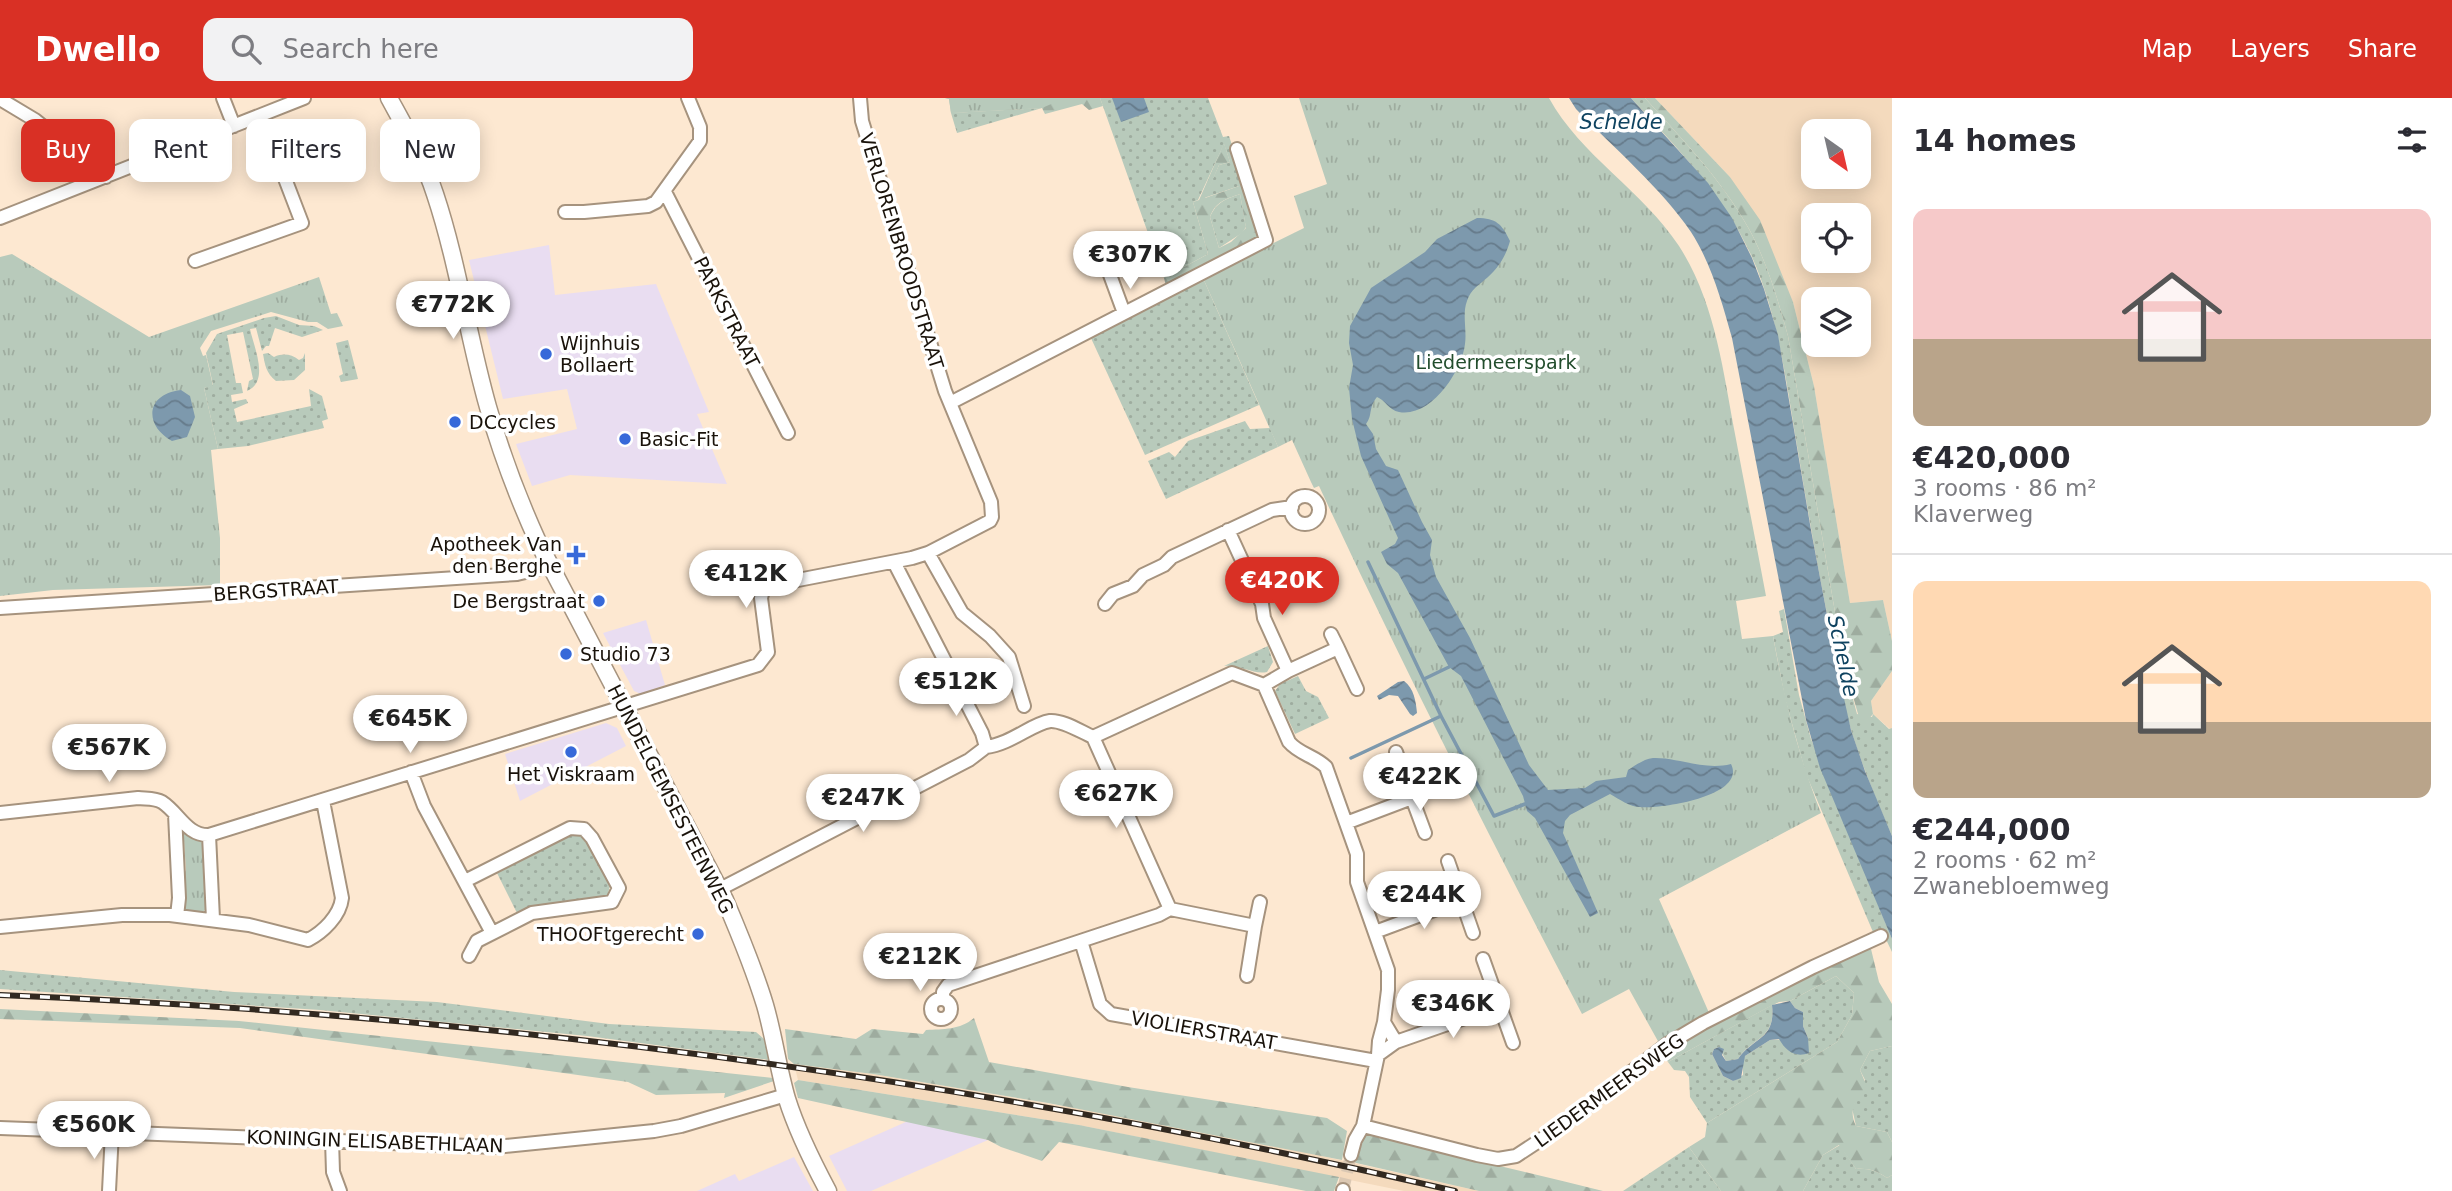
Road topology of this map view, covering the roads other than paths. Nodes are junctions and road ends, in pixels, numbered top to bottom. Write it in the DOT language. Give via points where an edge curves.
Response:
graph roads {
  1 [pos="223,98"];
  2 [pos="304,98"];
  3 [pos="389,98"];
  4 [pos="688,98"];
  5 [pos="860,98"];
  6 [pos="0,99"];
  7 [pos="261,116"];
  8 [pos="33,119"];
  9 [pos="234,126"];
  10 [pos="1237,149"];
  11 [pos="115,173"];
  12 [pos="93,182"];
  13 [pos="665,192"];
  14 [pos="565,212"];
  15 [pos="0,218"];
  16 [pos="195,261"];
  17 [pos="1106,264"];
  18 [pos="1124,313"];
  19 [pos="950,403"];
  20 [pos="788,433"];
  21 [pos="1292,507"];
  22 [pos="1228,530"];
  23 [pos="928,553"];
  24 [pos="894,562"];
  25 [pos="550,566"];
  26 [pos="1105,604"];
  27 [pos="0,608"];
  28 [pos="1331,634"];
  29 [pos="1338,648"];
  30 [pos="1288,670"];
  31 [pos="1264,685"];
  32 [pos="1357,688"];
  33 [pos="1024,706"];
  34 [pos="624,708"];
  35 [pos="1093,737"];
  36 [pos="986,747"];
  37 [pos="1396,752"];
  38 [pos="411,772"];
  39 [pos="1412,799"];
  40 [pos="323,801"];
  41 [pos="0,813"];
  42 [pos="175,814"];
  43 [pos="1346,823"];
  44 [pos="1425,833"];
  45 [pos="204,835"];
  46 [pos="1448,861"];
  47 [pos="465,881"];
  48 [pos="720,889"];
  49 [pos="1461,900"];
  50 [pos="1260,902"];
  51 [pos="1170,909"];
  52 [pos="177,916"];
  53 [pos="213,919"];
  54 [pos="1255,926"];
  55 [pos="0,927"];
  56 [pos="1374,932"];
  57 [pos="492,933"];
  58 [pos="1473,933"];
  59 [pos="1881,936"];
  60 [pos="1081,942"];
  61 [pos="469,956"];
  62 [pos="1483,958"];
  63 [pos="1247,976"];
  64 [pos="943,999"];
  65 [pos="1499,1006"];
  66 [pos="1384,1022"];
  67 [pos="1396,1042"];
  68 [pos="1513,1043"];
  69 [pos="1377,1058"];
  70 [pos="786,1095"];
  71 [pos="1363,1126"];
  72 [pos="0,1128"];
  73 [pos="112,1132"];
  74 [pos="332,1140"];
  75 [pos="1351,1155"];
  76 [pos="110,1191"];
  77 [pos="340,1191"];
  78 [pos="828,1191"];
  1 -- 9 [label="street"];
  2 -- 7 [label="street"];
  3 -- 25 [label="main road, HUNDELGEMSESTEENWEG" via="435,194 500,448"];
  4 -- 13 [label="street" via="700,127 700,141"];
  5 -- 19 [label="street, VERLORENBROODSTRAAT" via="862,121"];
  6 -- 8 [label="street"];
  7 -- 9 [label="street"];
  7 -- 16 [label="street" via="302,223"];
  9 -- 11 [label="street"];
  10 -- 18 [label="street" via="1266,240"];
  12 -- 15 [label="street"];
  13 -- 14 [label="street" via="648,206"];
  13 -- 20 [label="street, PARKSTRAAT"];
  17 -- 18 [label="street"];
  18 -- 19 [label="street"];
  19 -- 23 [label="street, VERLORENBROODSTRAAT" via="991,502 992,517"];
  21 -- 22 [label="street" via="1272,510"];
  22 -- 26 [label="street" via="1172,557 1133,586 1113,594"];
  22 -- 30 [label="street"];
  23 -- 24 [label="street, VERLORENBROODSTRAAT"];
  23 -- 33 [label="street" via="962,613 1009,657"];
  24 -- 34 [label="street, VERLORENBROODSTRAAT" via="772,585 763,590 761,598 768,652 758,665"];
  24 -- 36 [label="street"];
  25 -- 27 [label="street, BERGSTRAAT" via="517,574"];
  25 -- 34 [label="main road, HUNDELGEMSESTEENWEG"];
  28 -- 29 [label="street"];
  29 -- 30 [label="street"];
  29 -- 32 [label="street"];
  30 -- 31 [label="street"];
  31 -- 35 [label="street" via="1238,674 1224,675"];
  31 -- 43 [label="street" via="1289,742 1326,767"];
  34 -- 38 [label="street, VERLORENBROODSTRAAT"];
  34 -- 48 [label="main road, HUNDELGEMSESTEENWEG"];
  35 -- 36 [label="street" via="1049,722"];
  35 -- 51 [label="street"];
  36 -- 48 [label="street"];
  37 -- 39 [label="street"];
  38 -- 40 [label="street, VERLORENBROODSTRAAT"];
  38 -- 47 [label="street"];
  39 -- 43 [label="street"];
  39 -- 44 [label="street"];
  40 -- 45 [label="street, VERLORENBROODSTRAAT"];
  40 -- 53 [label="street" via="342,898 338,914 307,940"];
  41 -- 42 [label="street" via="138,798 161,802"];
  42 -- 45 [label="street"];
  42 -- 52 [label="street"];
  43 -- 56 [label="street" via="1357,854 1357,882"];
  45 -- 53 [label="street"];
  46 -- 49 [label="street"];
  47 -- 57 [label="street"];
  47 -- 57 [label="street" via="570,828 584,829 592,838 619,888 612,902 532,913"];
  48 -- 70 [label="main road, HUNDELGEMSESTEENWEG" via="759,985"];
  49 -- 56 [label="street"];
  49 -- 58 [label="street"];
  50 -- 54 [label="street"];
  51 -- 54 [label="street"];
  51 -- 60 [label="street"];
  52 -- 53 [label="street"];
  52 -- 55 [label="street" via="122,915"];
  54 -- 63 [label="street"];
  56 -- 66 [label="street" via="1389,978"];
  57 -- 61 [label="street" via="477,941"];
  59 -- 71 [label="street, LIEDERMEERSWEG" via="1666,1045 1516,1156 1477,1155"];
  60 -- 64 [label="street" via="948,985"];
  60 -- 69 [label="street, VIOLIERSTRAAT" via="1100,1004 1111,1014"];
  62 -- 65 [label="street"];
  65 -- 67 [label="street"];
  65 -- 68 [label="street"];
  66 -- 67 [label="street"];
  66 -- 69 [label="street"];
  67 -- 69 [label="street"];
  69 -- 71 [label="street"];
  70 -- 74 [label="street, KONINGIN ELISABETHLAAN" via="654,1131 496,1147"];
  70 -- 78 [label="main road, HUNDELGEMSESTEENWEG"];
  71 -- 75 [label="street"];
  72 -- 73 [label="street, KONINGIN ELISABETHLAAN"];
  73 -- 74 [label="street, KONINGIN ELISABETHLAAN"];
  73 -- 76 [label="street"];
  74 -- 77 [label="street" via="333,1172"];
}
